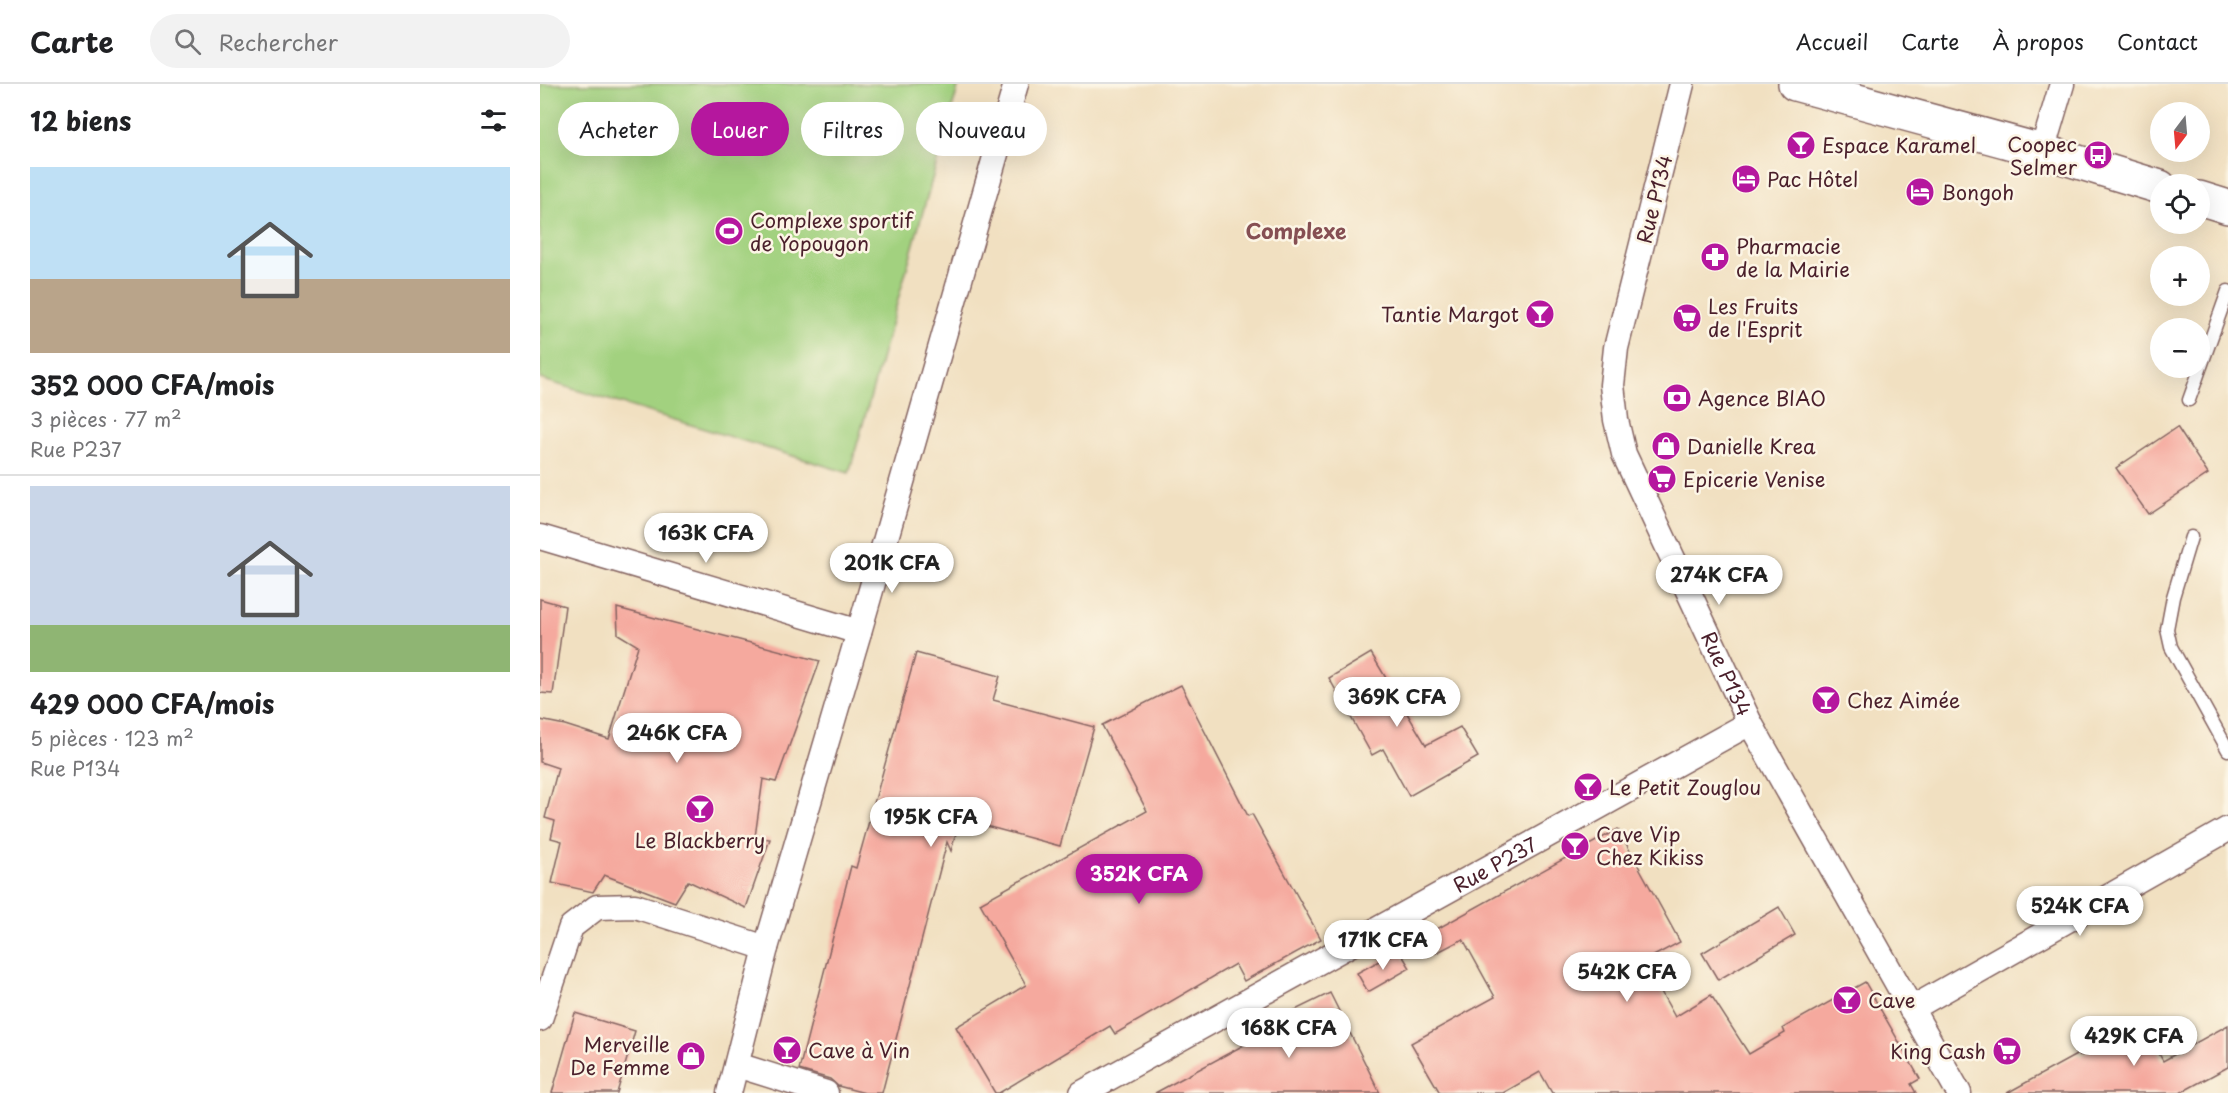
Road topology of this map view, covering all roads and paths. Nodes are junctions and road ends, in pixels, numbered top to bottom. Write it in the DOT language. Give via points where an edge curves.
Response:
graph roads {
  1 [pos="1016,84"];
  2 [pos="1683,84"];
  3 [pos="1795,84"];
  4 [pos="2061,84"];
  5 [pos="2042,151"];
  6 [pos="2150,183"];
  7 [pos="2210,201"];
  8 [pos="2228,207"];
  9 [pos="2228,291"];
  10 [pos="2188,400"];
  11 [pos="540,537"];
  12 [pos="2192,537"];
  13 [pos="859,632"];
  14 [pos="1750,723"];
  15 [pos="2228,750"];
  16 [pos="2228,828"];
  17 [pos="766,948"];
  18 [pos="1911,1009"];
  19 [pos="540,1019"];
  20 [pos="737,1065"];
  21 [pos="729,1093"];
  22 [pos="826,1093"];
  23 [pos="1082,1093"];
  24 [pos="1959,1093"];
  1 -- 13 [label="street"];
  2 -- 14 [label="street, Rue P134" via="1616,348 1612,385 1624,454"];
  3 -- 5 [label="street"];
  4 -- 5 [label="street"];
  5 -- 6 [label="street"];
  7 -- 8 [label="street"];
  9 -- 10 [label="lane"];
  11 -- 13 [label="street"];
  12 -- 15 [label="lane" via="2167,629 2171,647"];
  13 -- 17 [label="street"];
  14 -- 18 [label="street, Rue P134"];
  14 -- 23 [label="street, Rue P237"];
  16 -- 18 [label="street"];
  17 -- 19 [label="street" via="635,906 597,907 571,927"];
  17 -- 20 [label="street"];
  18 -- 24 [label="street, Rue P134"];
  20 -- 21 [label="street"];
  20 -- 22 [label="street"];
}
